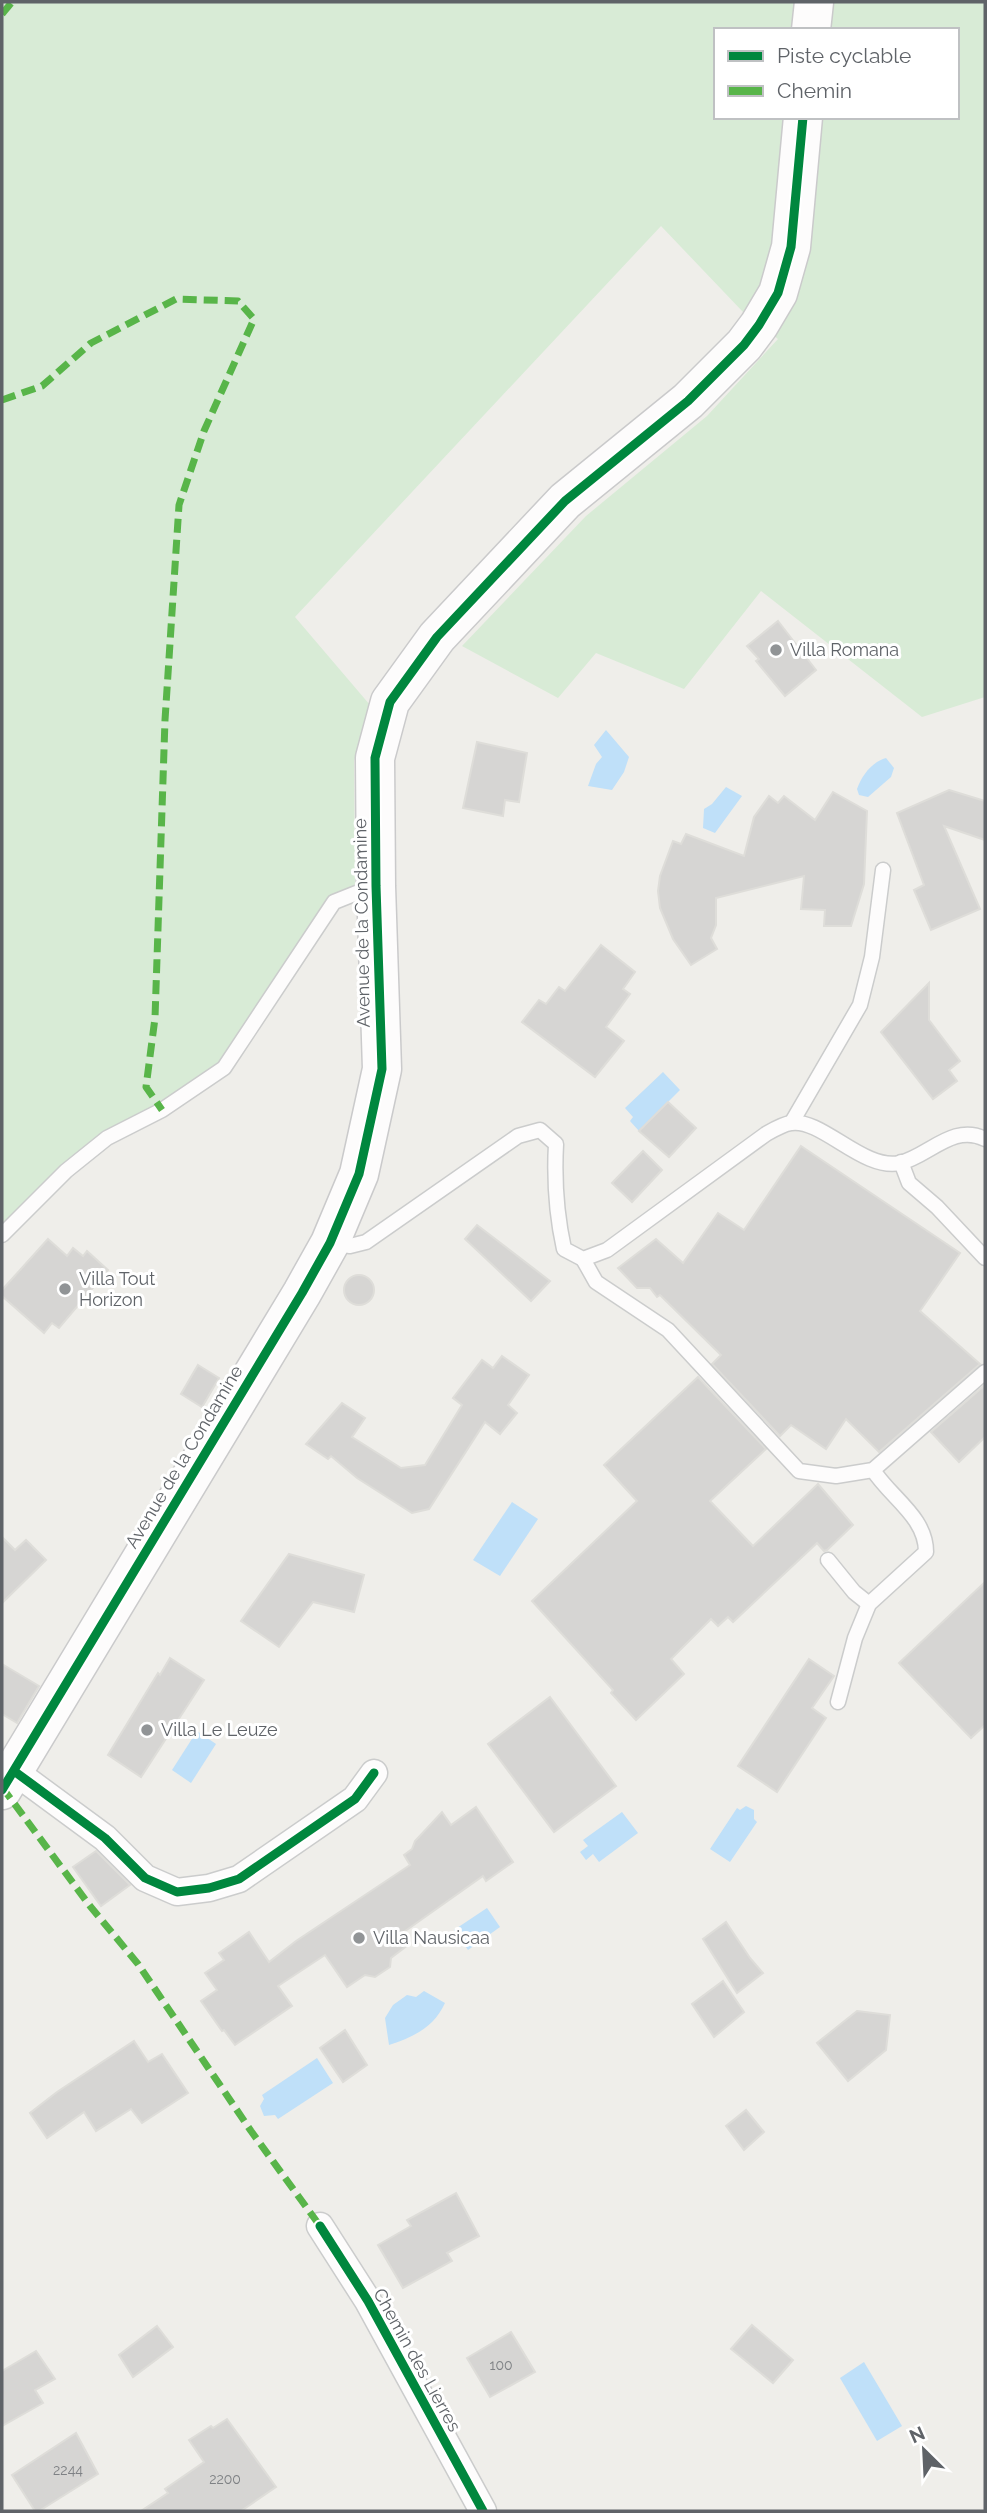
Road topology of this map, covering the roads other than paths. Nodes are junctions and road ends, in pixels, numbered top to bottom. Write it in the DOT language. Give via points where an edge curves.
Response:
graph roads {
  1 [pos="814,2"];
  2 [pos="811,28"];
  3 [pos="803,119"];
  4 [pos="883,870"];
  5 [pos="376,886"];
  6 [pos="792,1122"];
  7 [pos="985,1139"];
  8 [pos="901,1163"];
  9 [pos="2,1235"];
  10 [pos="330,1243"];
  11 [pos="985,1258"];
  12 [pos="583,1259"];
  13 [pos="985,1372"];
  14 [pos="873,1470"];
  15 [pos="828,1560"];
  16 [pos="869,1604"];
  17 [pos="838,1702"];
  18 [pos="374,1773"];
  19 [pos="8,1781"];
  20 [pos="320,2226"];
  21 [pos="483,2511"];
  1 -- 2 [label="main road"];
  3 -- 5 [label="main road, Avenue de la Condamine" via="791,247 778,293 759,325 688,401 556,511 437,637 390,702 375,758"];
  4 -- 6 [label="lane" via="872,957 860,1005"];
  5 -- 9 [label="lane" via="334,902 224,1068 162,1111 107,1138 66,1171"];
  5 -- 10 [label="main road, Avenue de la Condamine" via="382,1069 359,1174"];
  6 -- 8 [label="lane" via="880,1163"];
  6 -- 12 [label="lane" via="766,1134 607,1250"];
  7 -- 8 [label="lane" via="978,1135 950,1137"];
  8 -- 11 [label="lane" via="909,1183"];
  10 -- 12 [label="lane" via="350,1246 366,1242 518,1136 540,1130 556,1144 554,1179 564,1249"];
  10 -- 19 [label="main road, Avenue de la Condamine"];
  12 -- 14 [label="lane" via="596,1282 668,1330 799,1471 836,1476"];
  13 -- 14 [label="lane"];
  14 -- 16 [label="lane" via="920,1524 926,1552"];
  15 -- 16 [label="lane"];
  16 -- 17 [label="lane"];
  18 -- 19 [label="street" via="355,1800 239,1879 177,1892 145,1878 105,1838"];
  20 -- 21 [label="street, Chemin des Lierres" via="368,2301"];
}
